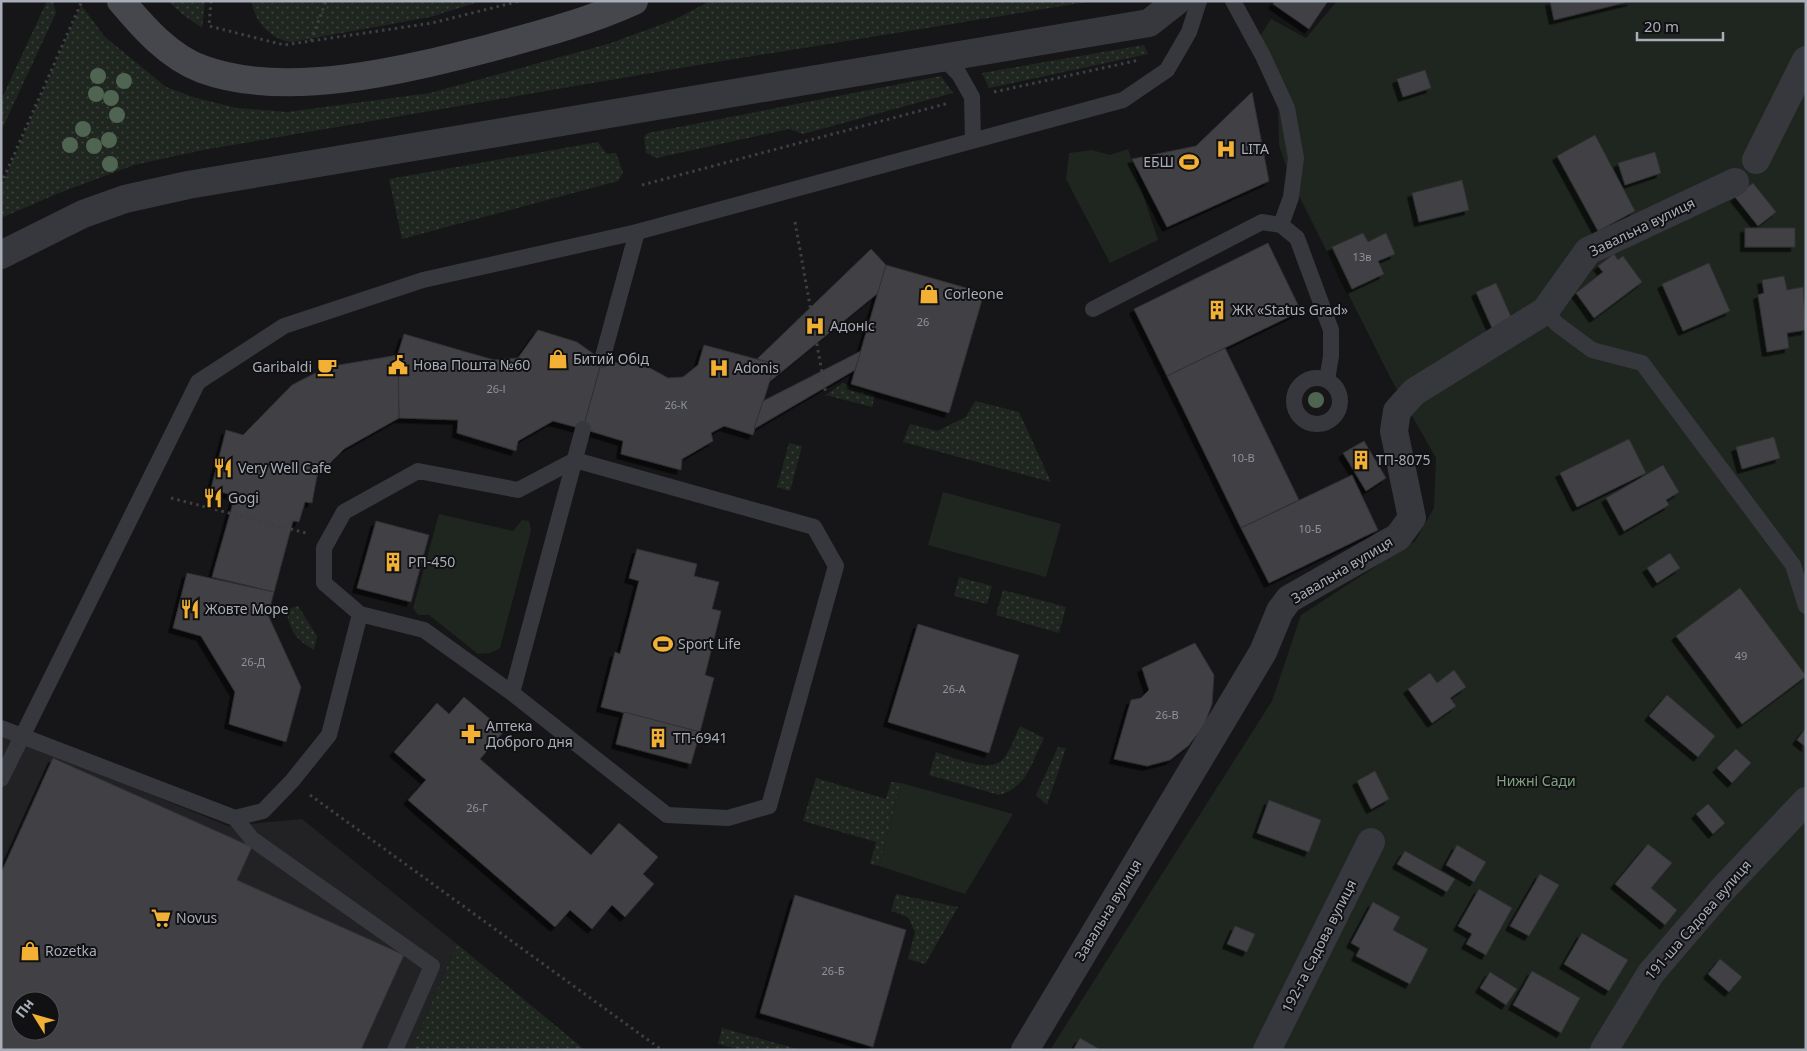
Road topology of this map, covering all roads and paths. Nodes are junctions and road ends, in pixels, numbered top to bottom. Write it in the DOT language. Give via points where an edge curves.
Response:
graph roads {
  1 [pos="82,1"];
  2 [pos="121,1"];
  3 [pos="211,1"];
  4 [pos="326,1"];
  5 [pos="520,1"];
  6 [pos="634,1"];
  7 [pos="1177,1"];
  8 [pos="1199,1"];
  9 [pos="1233,1"];
  10 [pos="311,41"];
  11 [pos="944,59"];
  12 [pos="1143,59"];
  13 [pos="1806,60"];
  14 [pos="972,96"];
  15 [pos="973,140"];
  16 [pos="1756,160"];
  17 [pos="1735,182"];
  18 [pos="1,184"];
  19 [pos="642,185"];
  20 [pos="795,222"];
  21 [pos="1281,226"];
  22 [pos="637,232"];
  23 [pos="1,255"];
  24 [pos="1093,310"];
  25 [pos="1545,311"];
  26 [pos="602,360"];
  27 [pos="1327,380"];
  28 [pos="826,395"];
  29 [pos="583,429"];
  30 [pos="575,460"];
  31 [pos="171,498"];
  32 [pos="311,534"];
  33 [pos="1806,606"];
  34 [pos="360,614"];
  35 [pos="512,693"];
  36 [pos="1,728"];
  37 [pos="21,737"];
  38 [pos="1,779"];
  39 [pos="292,782"];
  40 [pos="1806,801"];
  41 [pos="235,818"];
  42 [pos="1371,842"];
  43 [pos="395,1050"];
  44 [pos="662,1050"];
  45 [pos="1025,1050"];
  46 [pos="1267,1050"];
  47 [pos="1604,1050"];
  1 -- 18 [label="path"];
  2 -- 6 [label="main road" via="141,25 172,52 201,68 261,82 294,82 354,76 440,61 537,35"];
  3 -- 10 [label="path" via="208,26 284,45"];
  4 -- 10 [label="path"];
  5 -- 10 [label="path" via="432,23"];
  7 -- 11 [label="street" via="1149,23"];
  8 -- 15 [label="lane" via="1189,32 1167,70 1123,100"];
  9 -- 21 [label="lane" via="1287,108 1296,158 1291,197"];
  11 -- 14 [label="lane" via="959,74"];
  11 -- 23 [label="street" via="188,185 125,199 83,214"];
  12 -- 14 [label="path"];
  13 -- 16 [label="street"];
  14 -- 15 [label="lane"];
  14 -- 19 [label="path"];
  15 -- 22 [label="lane"];
  17 -- 25 [label="street, Завальна вулиця" via="1588,251"];
  20 -- 28 [label="path"];
  21 -- 24 [label="lane" via="1262,222"];
  21 -- 27 [label="lane" via="1297,238 1331,330"];
  22 -- 26 [label="lane"];
  22 -- 37 [label="lane" via="423,280 284,326 198,382"];
  25 -- 33 [label="lane" via="1592,350 1642,363 1794,565"];
  25 -- 45 [label="street, Завальна вулиця" via="1414,392 1397,411 1394,431 1412,518 1398,537 1289,599 1280,611 1263,652"];
  29 -- 30 [label="lane"];
  30 -- 34 [label="lane" via="518,490 418,471 344,512 324,548 324,583"];
  30 -- 35 [label="lane"];
  30 -- 35 [label="lane" via="814,527 836,566 769,806 728,818 666,815"];
  31 -- 32 [label="path"];
  34 -- 35 [label="lane" via="424,630"];
  34 -- 39 [label="lane" via="329,735"];
  36 -- 37 [label="lane"];
  37 -- 38 [label="lane"];
  37 -- 41 [label="lane"];
  39 -- 41 [label="lane" via="263,811"];
  39 -- 44 [label="path"];
  40 -- 47 [label="street, 191-ша Садова вулиця" via="1722,890 1651,973"];
  41 -- 43 [label="lane" via="252,839 432,966"];
  42 -- 46 [label="street, 192-га Садова вулиця"];
}
